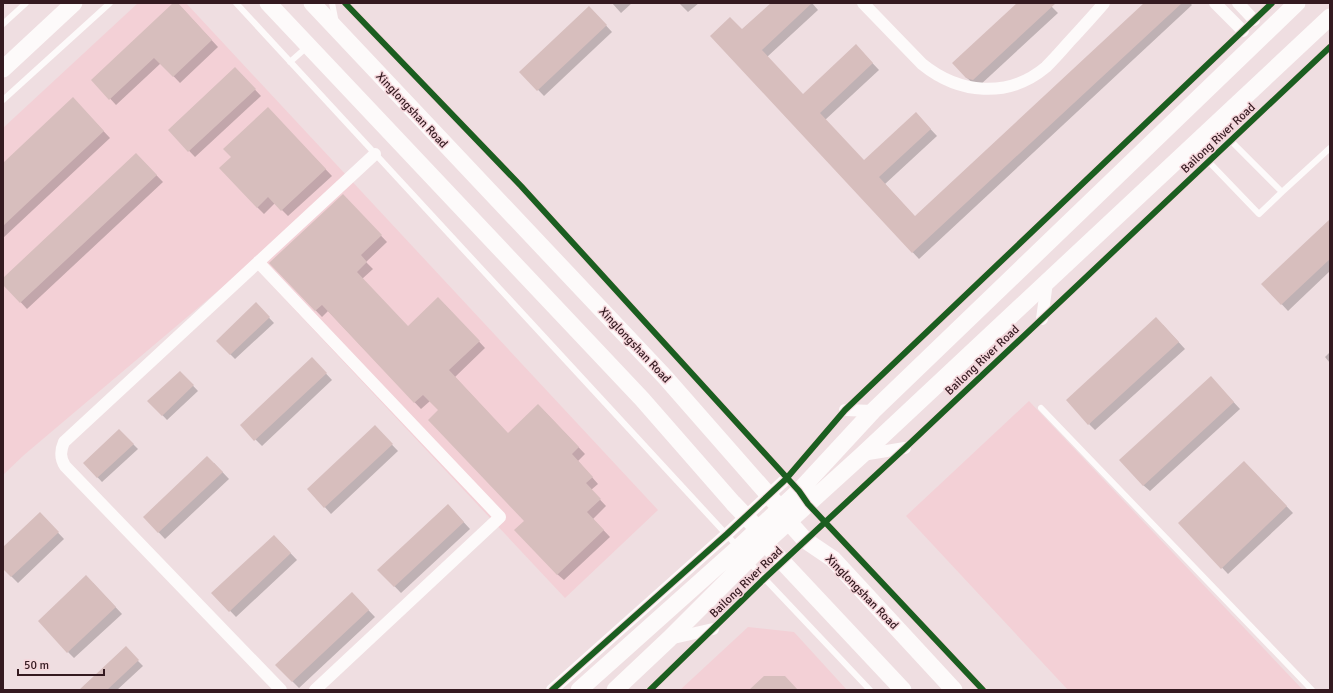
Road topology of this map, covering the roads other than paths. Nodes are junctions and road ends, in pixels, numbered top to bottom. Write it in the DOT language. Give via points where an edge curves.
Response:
graph roads {
  1 [pos="26,3"];
  2 [pos="74,3"];
  3 [pos="110,3"];
  4 [pos="236,3"];
  5 [pos="268,3"];
  6 [pos="312,3"];
  7 [pos="332,3"];
  8 [pos="345,3"];
  9 [pos="863,3"];
  10 [pos="1215,3"];
  11 [pos="1238,3"];
  12 [pos="1272,3"];
  13 [pos="1297,3"];
  14 [pos="1097,5"];
  15 [pos="1330,17"];
  16 [pos="1254,20"];
  17 [pos="3,24"];
  18 [pos="337,30"];
  19 [pos="1243,31"];
  20 [pos="309,46"];
  21 [pos="1330,47"];
  22 [pos="290,62"];
  23 [pos="3,69"];
  24 [pos="3,100"];
  25 [pos="1231,141"];
  26 [pos="1330,148"];
  27 [pos="375,154"];
  28 [pos="1209,162"];
  29 [pos="1282,192"];
  30 [pos="258,262"];
  31 [pos="1047,282"];
  32 [pos="1042,319"];
  33 [pos="1041,408"];
  34 [pos="844,410"];
  35 [pos="873,411"];
  36 [pos="905,448"];
  37 [pos="862,455"];
  38 [pos="786,478"];
  39 [pos="768,495"];
  40 [pos="803,497"];
  41 [pos="784,515"];
  42 [pos="746,516"];
  43 [pos="825,521"];
  44 [pos="727,534"];
  45 [pos="762,536"];
  46 [pos="805,540"];
  47 [pos="743,553"];
  48 [pos="783,561"];
  49 [pos="765,578"];
  50 [pos="676,602"];
  51 [pos="637,615"];
  52 [pos="713,629"];
  53 [pos="669,640"];
  54 [pos="281,690"];
  55 [pos="315,690"];
  56 [pos="552,690"];
  57 [pos="579,690"];
  58 [pos="615,690"];
  59 [pos="650,690"];
  60 [pos="870,690"];
  61 [pos="903,690"];
  62 [pos="954,690"];
  63 [pos="983,690"];
  64 [pos="1312,690"];
  1 -- 17 [label="lane"];
  2 -- 23 [label="street"];
  3 -- 24 [label="lane"];
  4 -- 22 [label="lane"];
  5 -- 20 [label="street"];
  6 -- 18 [label="street, Xinglongshan Road"];
  7 -- 18 [label="lane"];
  8 -- 38 [label="lane" via="521,186"];
  9 -- 14 [label="street" via="922,64 942,78 964,87 989,89 1013,85 1036,74 1055,58"];
  10 -- 19 [label="street"];
  11 -- 16 [label="street"];
  12 -- 16 [label="lane"];
  13 -- 35 [label="street, Bailong River Road"];
  15 -- 31 [label="street, Bailong River Road"];
  16 -- 19 [label="lane"];
  18 -- 39 [label="street, Xinglongshan Road" via="665,378"];
  19 -- 34 [label="lane"];
  20 -- 22 [label="lane"];
  20 -- 42 [label="street" via="642,399"];
  21 -- 25 [label="lane, Bailong River Road"];
  22 -- 27 [label="lane"];
  25 -- 28 [label="lane, Bailong River Road"];
  25 -- 29 [label="lane"];
  26 -- 29 [label="lane"];
  27 -- 30 [label="street"];
  27 -- 44 [label="lane"];
  28 -- 29 [label="lane" via="1259,214"];
  28 -- 32 [label="lane, Bailong River Road"];
  30 -- 54 [label="street" via="64,442 60,454 65,466"];
  30 -- 55 [label="street" via="500,517"];
  31 -- 32 [label="street"];
  31 -- 37 [label="street, Bailong River Road"];
  32 -- 36 [label="lane, Bailong River Road"];
  33 -- 64 [label="lane"];
  34 -- 35 [label="street"];
  34 -- 38 [label="lane"];
  35 -- 40 [label="street, Bailong River Road"];
  36 -- 37 [label="street"];
  36 -- 43 [label="lane, Bailong River Road"];
  37 -- 40 [label="street, Bailong River Road"];
  38 -- 39 [label="street"];
  38 -- 40 [label="lane"];
  39 -- 41 [label="street, Xinglongshan Road"];
  39 -- 42 [label="street"];
  40 -- 41 [label="street, Bailong River Road"];
  40 -- 43 [label="lane"];
  41 -- 45 [label="street, Bailong River Road"];
  41 -- 46 [label="street, Xinglongshan Road"];
  42 -- 44 [label="street"];
  42 -- 45 [label="street"];
  43 -- 46 [label="lane, Bailong River Road"];
  43 -- 63 [label="lane"];
  44 -- 47 [label="lane"];
  44 -- 51 [label="street"];
  45 -- 47 [label="street, Bailong River Road"];
  45 -- 48 [label="street"];
  46 -- 48 [label="lane, Bailong River Road"];
  46 -- 62 [label="street, Xinglongshan Road" via="833,559"];
  47 -- 49 [label="lane"];
  47 -- 50 [label="street, Bailong River Road"];
  47 -- 53 [label="street, Bailong River Road"];
  48 -- 49 [label="lane, Bailong River Road"];
  48 -- 61 [label="street"];
  49 -- 52 [label="lane, Bailong River Road"];
  49 -- 60 [label="lane"];
  50 -- 51 [label="street"];
  50 -- 57 [label="street, Bailong River Road"];
  51 -- 56 [label="street"];
  52 -- 53 [label="street"];
  52 -- 59 [label="lane, Bailong River Road"];
  53 -- 58 [label="street, Bailong River Road"];
}
